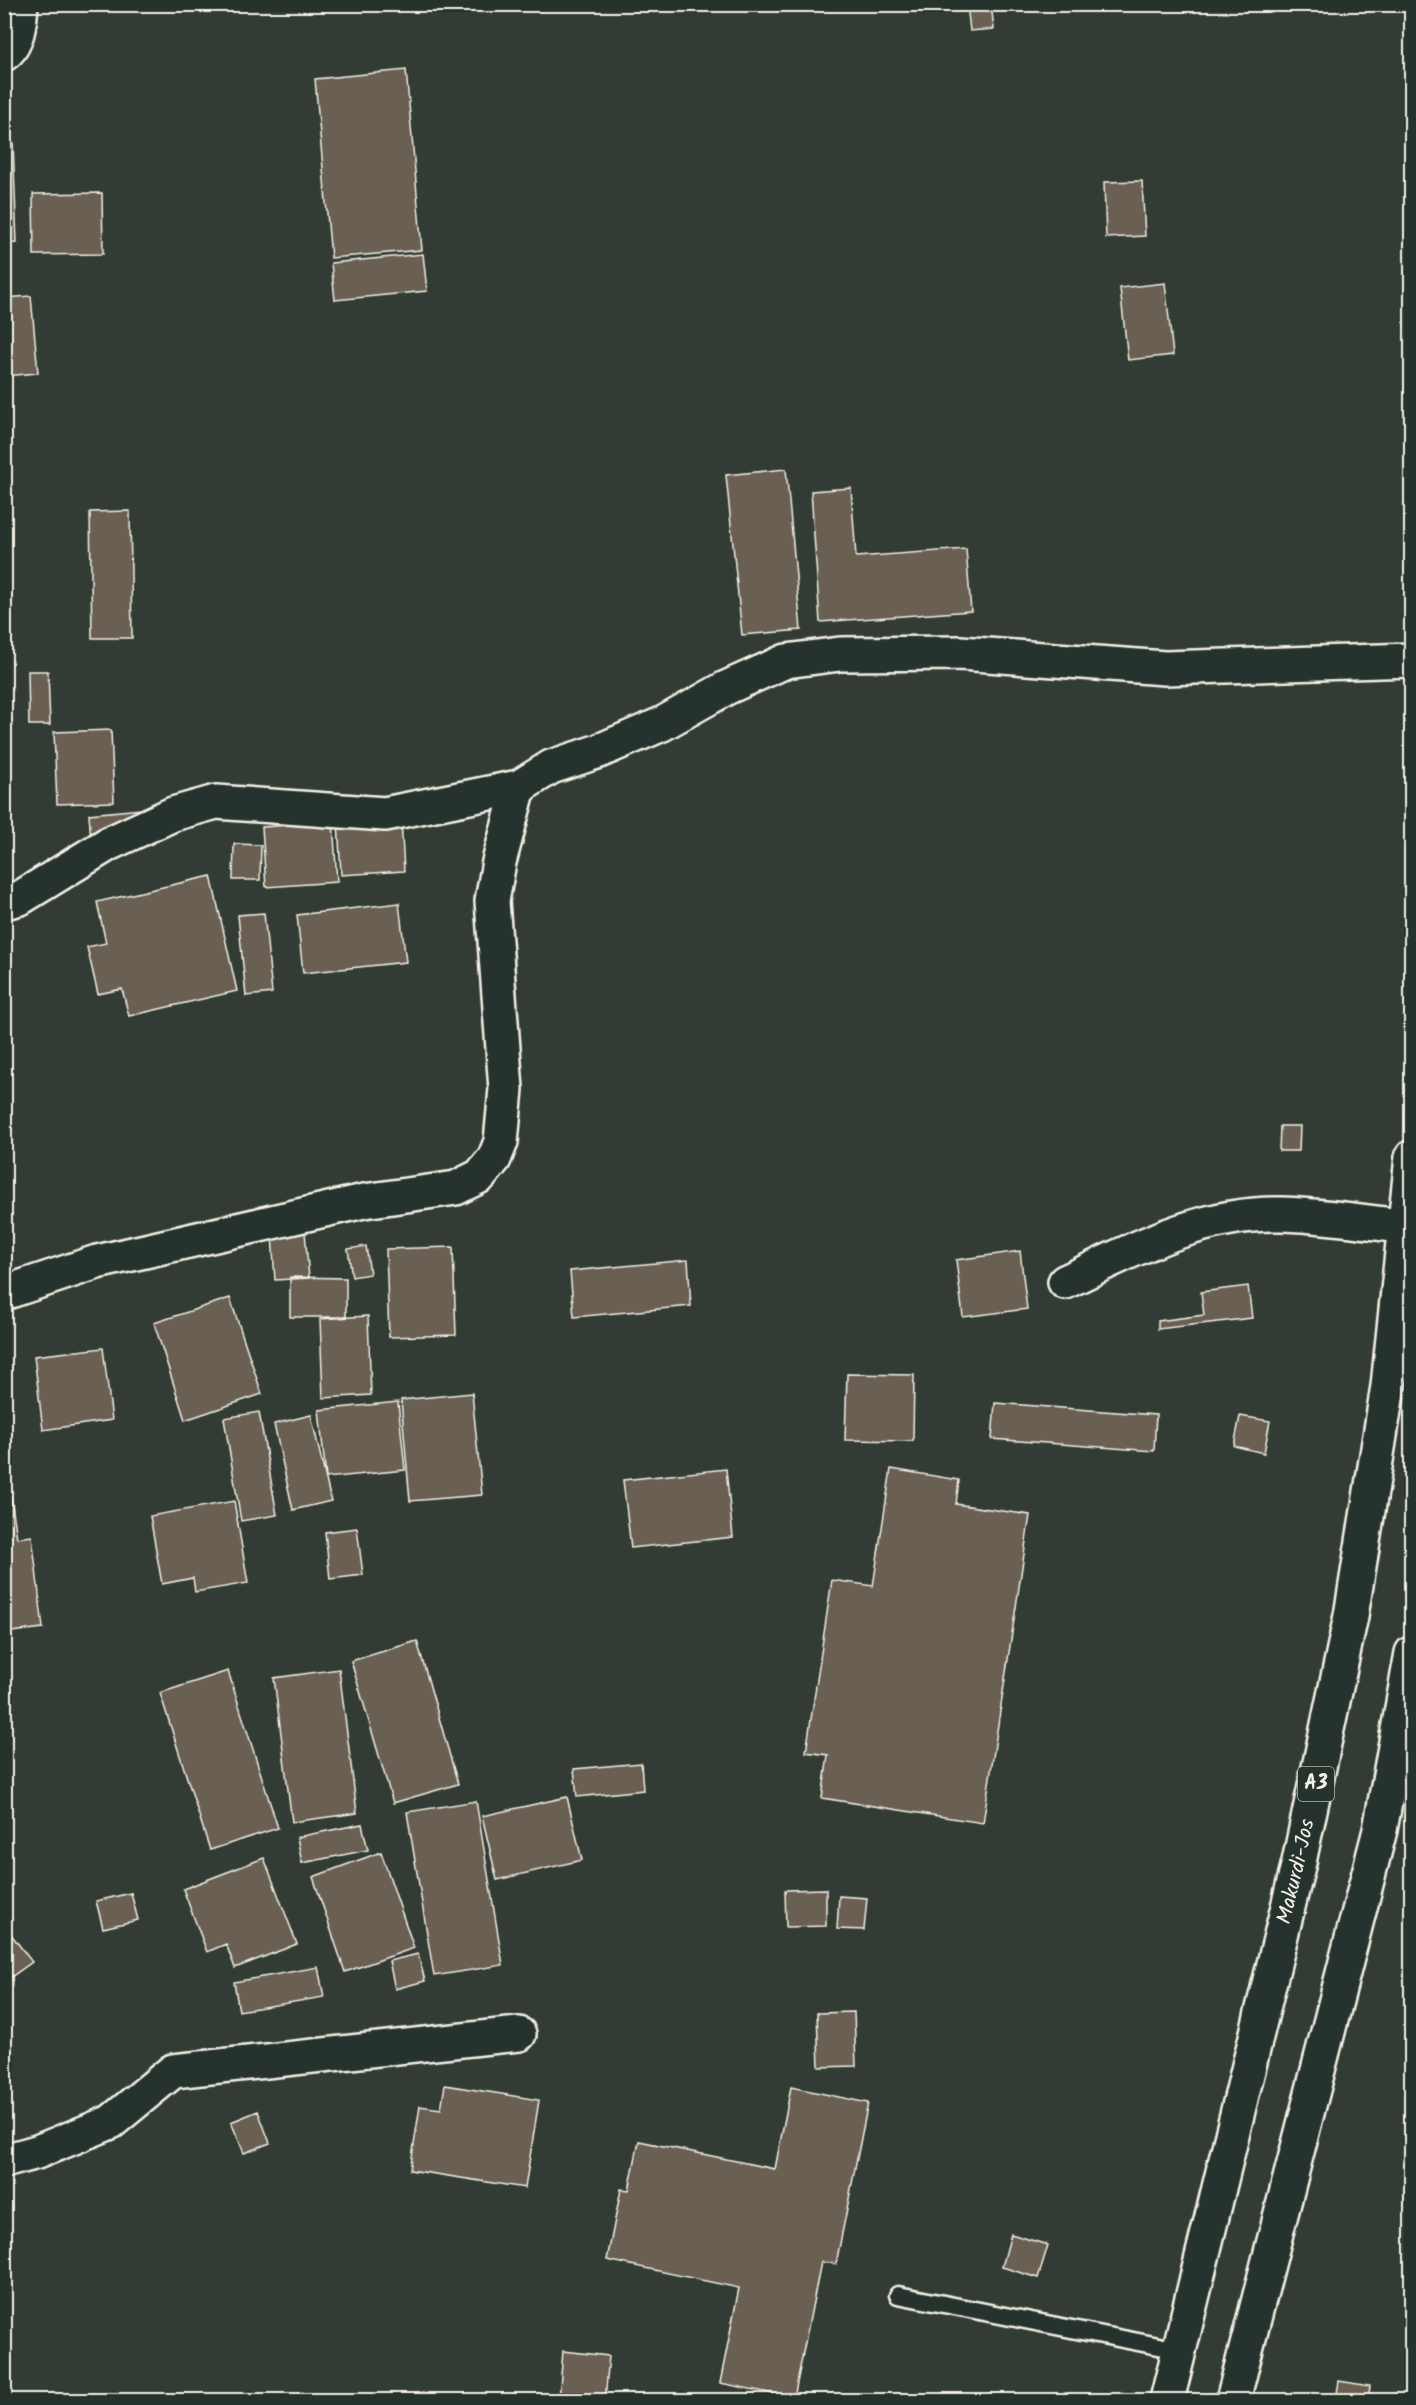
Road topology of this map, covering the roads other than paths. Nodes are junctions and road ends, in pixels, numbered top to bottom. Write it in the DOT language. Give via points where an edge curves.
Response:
graph roads {
  1 [pos="21,4"];
  2 [pos="4,54"];
  3 [pos="1412,660"];
  4 [pos="519,787"];
  5 [pos="4,902"];
  6 [pos="1412,1157"];
  7 [pos="1404,1226"];
  8 [pos="1065,1282"];
  9 [pos="4,1293"];
  10 [pos="1412,1653"];
  11 [pos="519,2034"];
  12 [pos="4,2161"];
  13 [pos="898,2295"];
  14 [pos="1179,2350"];
  15 [pos="1167,2400"];
  16 [pos="1233,2400"];
  1 -- 2 [label="main road" via="11,50"];
  3 -- 4 [label="main road" via="1165,668 960,653 840,654 786,661 726,688 662,724 551,767"];
  4 -- 5 [label="main road" via="385,814 216,802 173,814 108,844 20,898"];
  4 -- 9 [label="main road" via="492,901 506,1089 501,1143 480,1176 456,1188 364,1201 97,1262"];
  6 -- 7 [label="main road, Makurdi-Jos / A3"];
  7 -- 8 [label="main road" via="1280,1214 1216,1220 1152,1240"];
  7 -- 14 [label="main road, Makurdi-Jos / A3" via="1388,1386 1351,1616 1299,1862"];
  10 -- 16 [label="main road" via="1380,1830"];
  11 -- 12 [label="main road" via="173,2071 111,2122"];
  13 -- 14 [label="lane"];
  14 -- 15 [label="main road, Makurdi-Jos / A3"];
}
